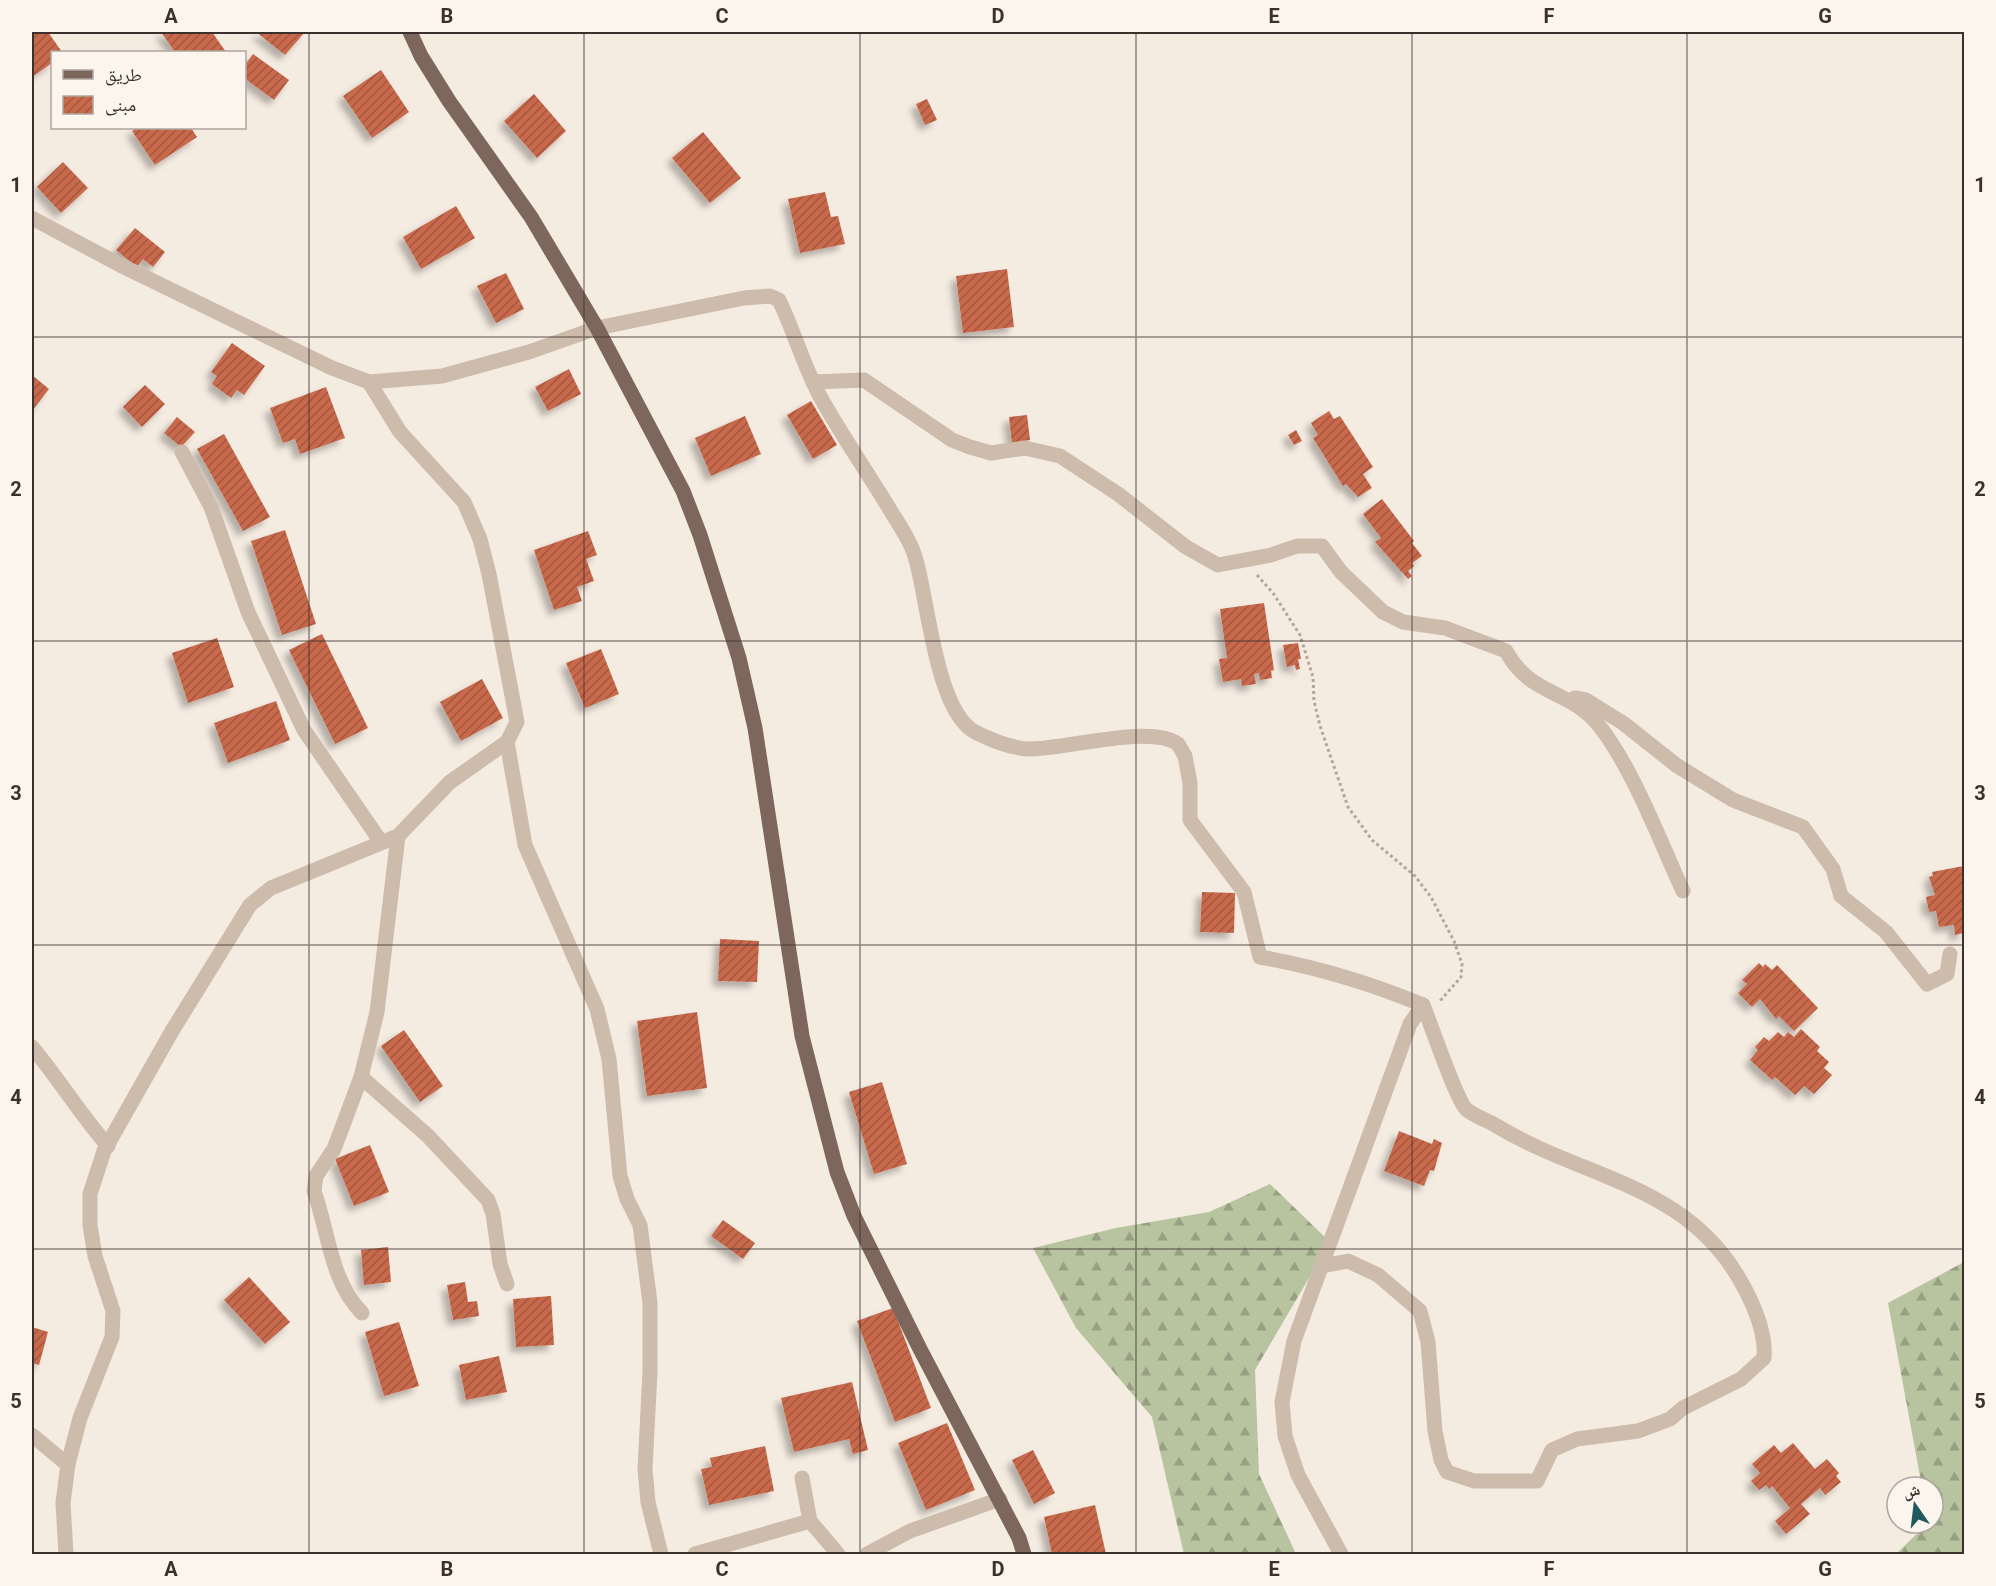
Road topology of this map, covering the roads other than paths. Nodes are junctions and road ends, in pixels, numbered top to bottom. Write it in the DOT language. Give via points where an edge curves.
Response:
graph roads {
  1 [pos="410,32"];
  2 [pos="32,218"];
  3 [pos="597,328"];
  4 [pos="369,382"];
  5 [pos="813,382"];
  6 [pos="182,452"];
  7 [pos="1557,696"];
  8 [pos="507,742"];
  9 [pos="398,836"];
  10 [pos="381,842"];
  11 [pos="1683,891"];
  12 [pos="1950,954"];
  13 [pos="1423,1005"];
  14 [pos="32,1047"];
  15 [pos="361,1077"];
  16 [pos="108,1146"];
  17 [pos="1322,1266"];
  18 [pos="507,1284"];
  19 [pos="362,1313"];
  20 [pos="32,1435"];
  21 [pos="68,1465"];
  22 [pos="802,1478"];
  23 [pos="1000,1499"];
  24 [pos="810,1521"];
  25 [pos="720,1551"];
  26 [pos="66,1554"];
  27 [pos="661,1554"];
  28 [pos="695,1554"];
  29 [pos="838,1554"];
  30 [pos="867,1554"];
  31 [pos="1024,1554"];
  32 [pos="1341,1554"];
  1 -- 3 [label="main road" via="449,101 531,217"];
  2 -- 4 [label="street" via="311,358"];
  3 -- 4 [label="street" via="442,376"];
  3 -- 5 [label="street" via="770,296 779,300"];
  3 -- 23 [label="main road" via="683,491 739,658 755,728 802,1036 837,1172 854,1216 915,1340"];
  4 -- 8 [label="street" via="400,432 464,502 480,539 517,722"];
  5 -- 7 [label="street" via="864,380 952,440 970,447 991,453 1025,448 1060,456 1218,565 1297,546 1322,546 1341,572 1383,612 1403,622 1445,628 1493,644 1506,651 1514,666 1532,683"];
  5 -- 13 [label="street" via="913,548 941,670 963,724 994,741 1029,749 1126,737 1174,741 1183,748 1185,756 1190,820 1244,892 1260,957 1288,960 1350,978"];
  6 -- 10 [label="street" via="211,507 249,612 304,730"];
  7 -- 11 [label="street" via="1586,711 1598,725 1625,768"];
  7 -- 12 [label="street" via="1586,700 1623,723 1676,765 1733,800 1803,827 1833,868 1841,896 1886,932 1928,984 1947,974"];
  8 -- 9 [label="street" via="450,782"];
  8 -- 27 [label="street" via="525,845 597,1009 609,1059 620,1176 640,1225 650,1304 645,1469 648,1502"];
  9 -- 10 [label="street"];
  9 -- 15 [label="street" via="377,1012"];
  10 -- 16 [label="street" via="271,888 250,904 172,1031"];
  13 -- 17 [label="street" via="1410,1024"];
  13 -- 17 [label="street" via="1465,1109 1537,1148 1657,1199 1703,1231 1736,1272 1752,1303 1761,1326 1764,1358 1741,1379 1683,1408 1670,1419 1638,1431 1577,1439 1552,1450 1536,1481 1474,1481 1447,1472 1441,1460 1428,1342 1420,1311 1378,1275 1348,1262"];
  14 -- 16 [label="street"];
  15 -- 18 [label="street" via="428,1136 488,1200"];
  15 -- 19 [label="street" via="334,1149 316,1176 314,1191 339,1283"];
  16 -- 21 [label="street" via="90,1194 90,1225 95,1256 113,1311 112,1337 80,1418"];
  17 -- 32 [label="street" via="1294,1341 1282,1402 1285,1436 1298,1475"];
  20 -- 21 [label="street"];
  21 -- 26 [label="street" via="63,1503"];
  22 -- 24 [label="street"];
  23 -- 30 [label="street" via="909,1531"];
  23 -- 31 [label="main road"];
  24 -- 25 [label="street"];
  24 -- 29 [label="street"];
  25 -- 28 [label="street"];
}
